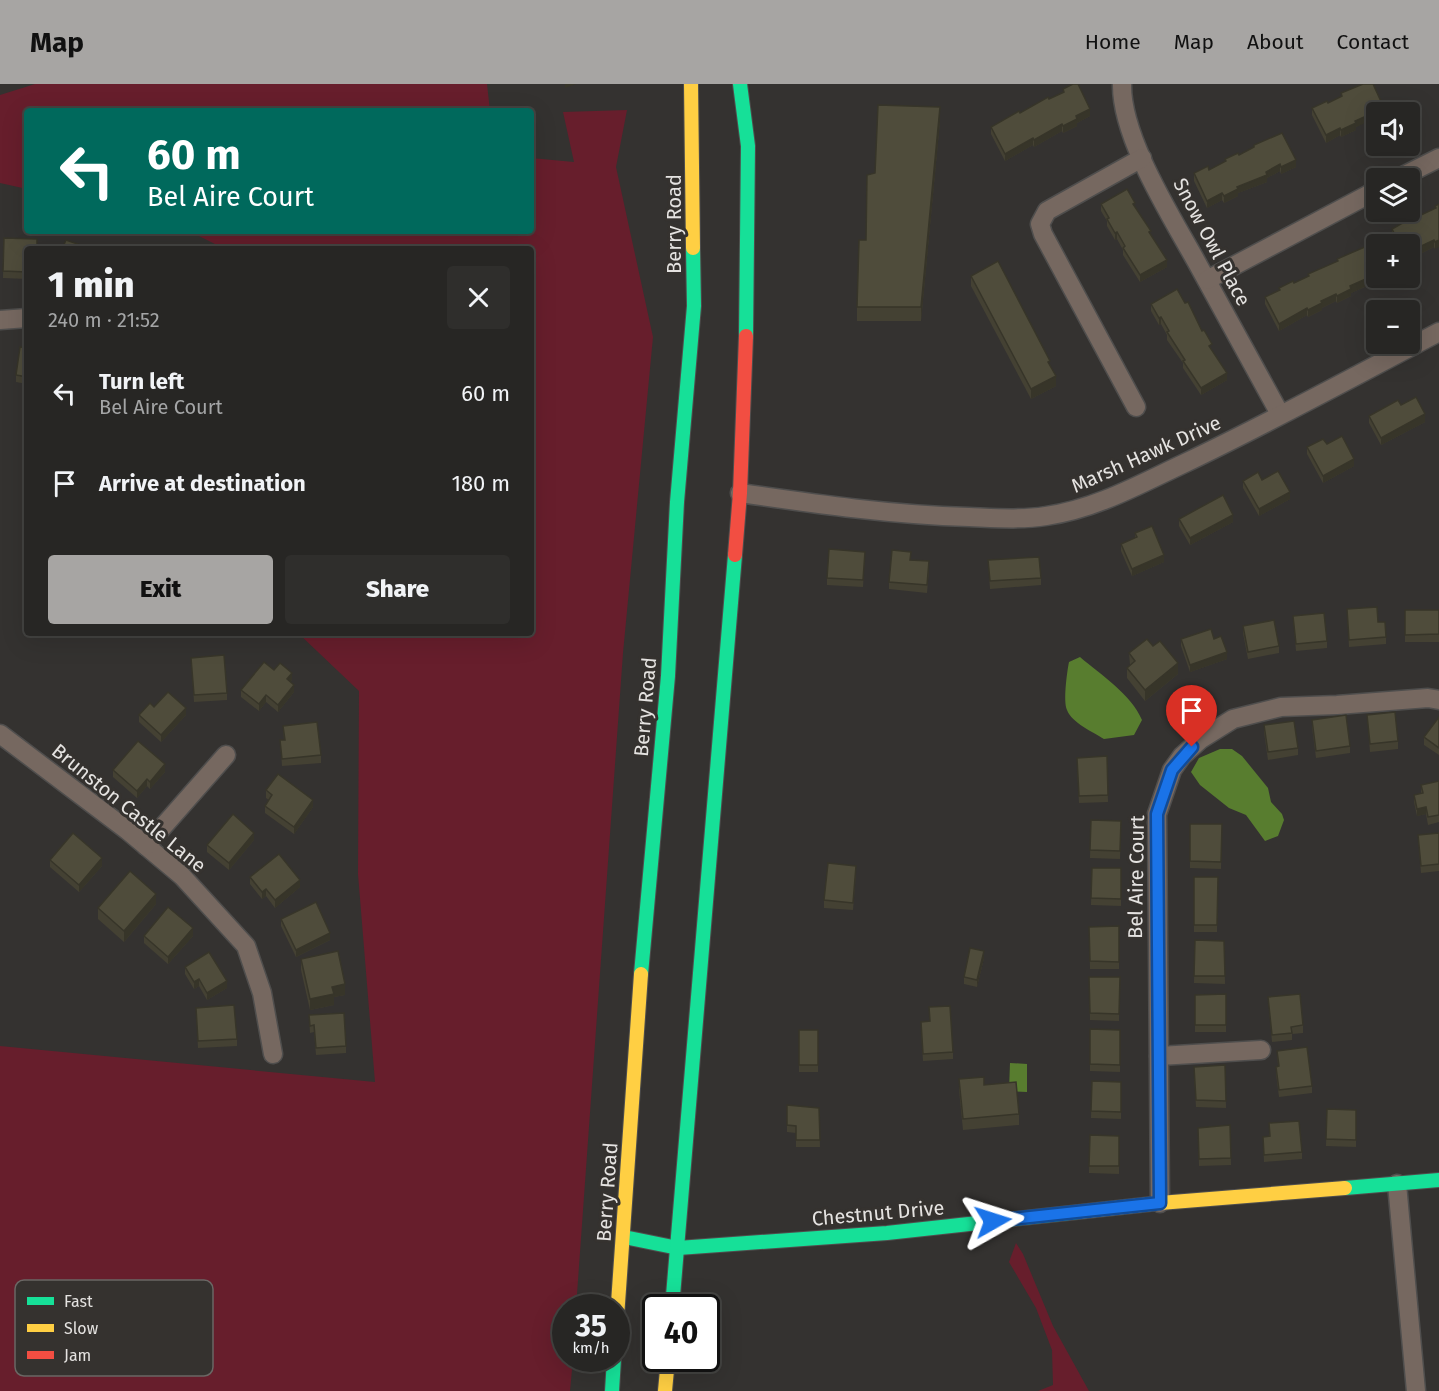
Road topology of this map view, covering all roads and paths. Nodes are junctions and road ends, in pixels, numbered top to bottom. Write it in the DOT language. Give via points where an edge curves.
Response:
graph roads {
  1 [pos="691,84"];
  2 [pos="740,84"];
  3 [pos="1122,84"];
  4 [pos="1142,158"];
  5 [pos="1439,158"];
  6 [pos="1419,168"];
  7 [pos="1366,196"];
  8 [pos="1207,280"];
  9 [pos="24,318"];
  10 [pos="0,320"];
  11 [pos="1439,332"];
  12 [pos="1137,407"];
  13 [pos="1280,414"];
  14 [pos="740,493"];
  15 [pos="1439,700"];
  16 [pos="0,734"];
  17 [pos="225,755"];
  18 [pos="146,846"];
  19 [pos="1260,1050"];
  20 [pos="273,1054"];
  21 [pos="1159,1056"];
  22 [pos="1439,1180"];
  23 [pos="1397,1184"];
  24 [pos="1160,1203"];
  25 [pos="624,1237"];
  26 [pos="678,1248"];
  27 [pos="619,1294"];
  28 [pos="673,1294"];
  29 [pos="614,1372"];
  30 [pos="667,1372"];
  31 [pos="612,1391"];
  32 [pos="665,1391"];
  33 [pos="1416,1391"];
  1 -- 25 [label="main road, Berry Road" via="694,306 668,676 645,910"];
  2 -- 14 [label="main road" via="748,146"];
  3 -- 4 [label="street, Snow Owl Place" via="1122,100"];
  4 -- 8 [label="street, Snow Owl Place"];
  4 -- 12 [label="street" via="1047,211 1040,224"];
  5 -- 6 [label="street"];
  7 -- 8 [label="street"];
  8 -- 13 [label="street, Snow Owl Place"];
  9 -- 10 [label="street"];
  11 -- 13 [label="street, Marsh Hawk Drive"];
  13 -- 14 [label="street, Marsh Hawk Drive" via="1115,496 1079,510 1044,517 937,516"];
  14 -- 26 [label="main road"];
  15 -- 21 [label="street, Bel Aire Court" via="1258,711 1233,718 1182,756 1172,770 1157,814"];
  16 -- 18 [label="street, Brunston Castle Lane"];
  17 -- 18 [label="street"];
  18 -- 20 [label="street, Brunston Castle Lane" via="182,876 246,946 262,993"];
  19 -- 21 [label="street"];
  21 -- 24 [label="street, Bel Aire Court"];
  22 -- 23 [label="main road, Chestnut Drive"];
  23 -- 24 [label="main road, Chestnut Drive"];
  23 -- 33 [label="street"];
  24 -- 26 [label="main road, Chestnut Drive" via="887,1233"];
  25 -- 26 [label="main road, Chestnut Drive"];
  25 -- 27 [label="main road, Berry Road"];
  26 -- 28 [label="main road"];
  29 -- 31 [label="main road"];
  30 -- 32 [label="main road"];
}
